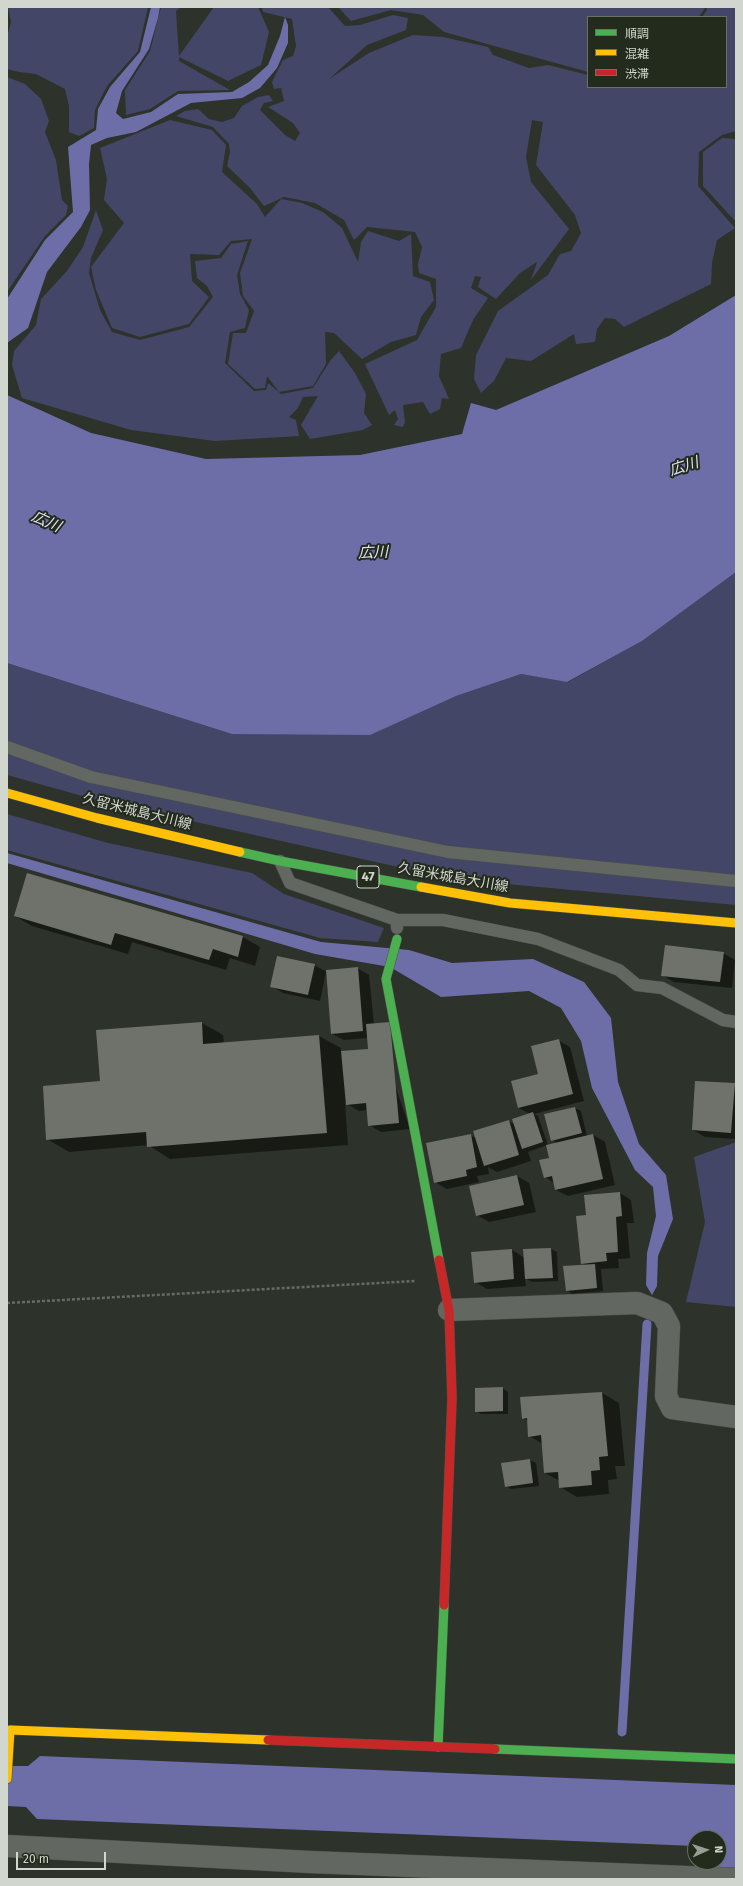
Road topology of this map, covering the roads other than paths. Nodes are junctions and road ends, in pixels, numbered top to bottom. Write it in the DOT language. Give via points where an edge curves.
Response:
graph roads {
  1 [pos="7,747"];
  2 [pos="7,793"];
  3 [pos="280,861"];
  4 [pos="736,880"];
  5 [pos="397,920"];
  6 [pos="736,923"];
  7 [pos="397,939"];
  8 [pos="736,1022"];
  9 [pos="447,1300"];
  10 [pos="736,1417"];
  11 [pos="9,1730"];
  12 [pos="438,1747"];
  13 [pos="736,1759"];
  14 [pos="7,1780"];
  15 [pos="7,1846"];
  16 [pos="309,1871"];
  17 [pos="736,1879"];
  1 -- 4 [label="lane" via="91,776 448,852"];
  2 -- 3 [label="street, 久留米城島大川線 / 47" via="97,818"];
  3 -- 5 [label="lane" via="290,883"];
  3 -- 6 [label="street, 久留米城島大川線 / 47" via="510,902"];
  5 -- 7 [label="lane"];
  5 -- 8 [label="lane" via="443,920 538,939 619,970 637,985 662,988 723,1020"];
  7 -- 9 [label="street" via="386,979"];
  9 -- 10 [label="street" via="637,1303 662,1313 669,1326 666,1396 672,1408"];
  9 -- 12 [label="street" via="452,1398"];
  11 -- 12 [label="street"];
  11 -- 14 [label="street"];
  12 -- 13 [label="street"];
  15 -- 16 [label="street"];
  16 -- 17 [label="street" via="692,1876"];
}
